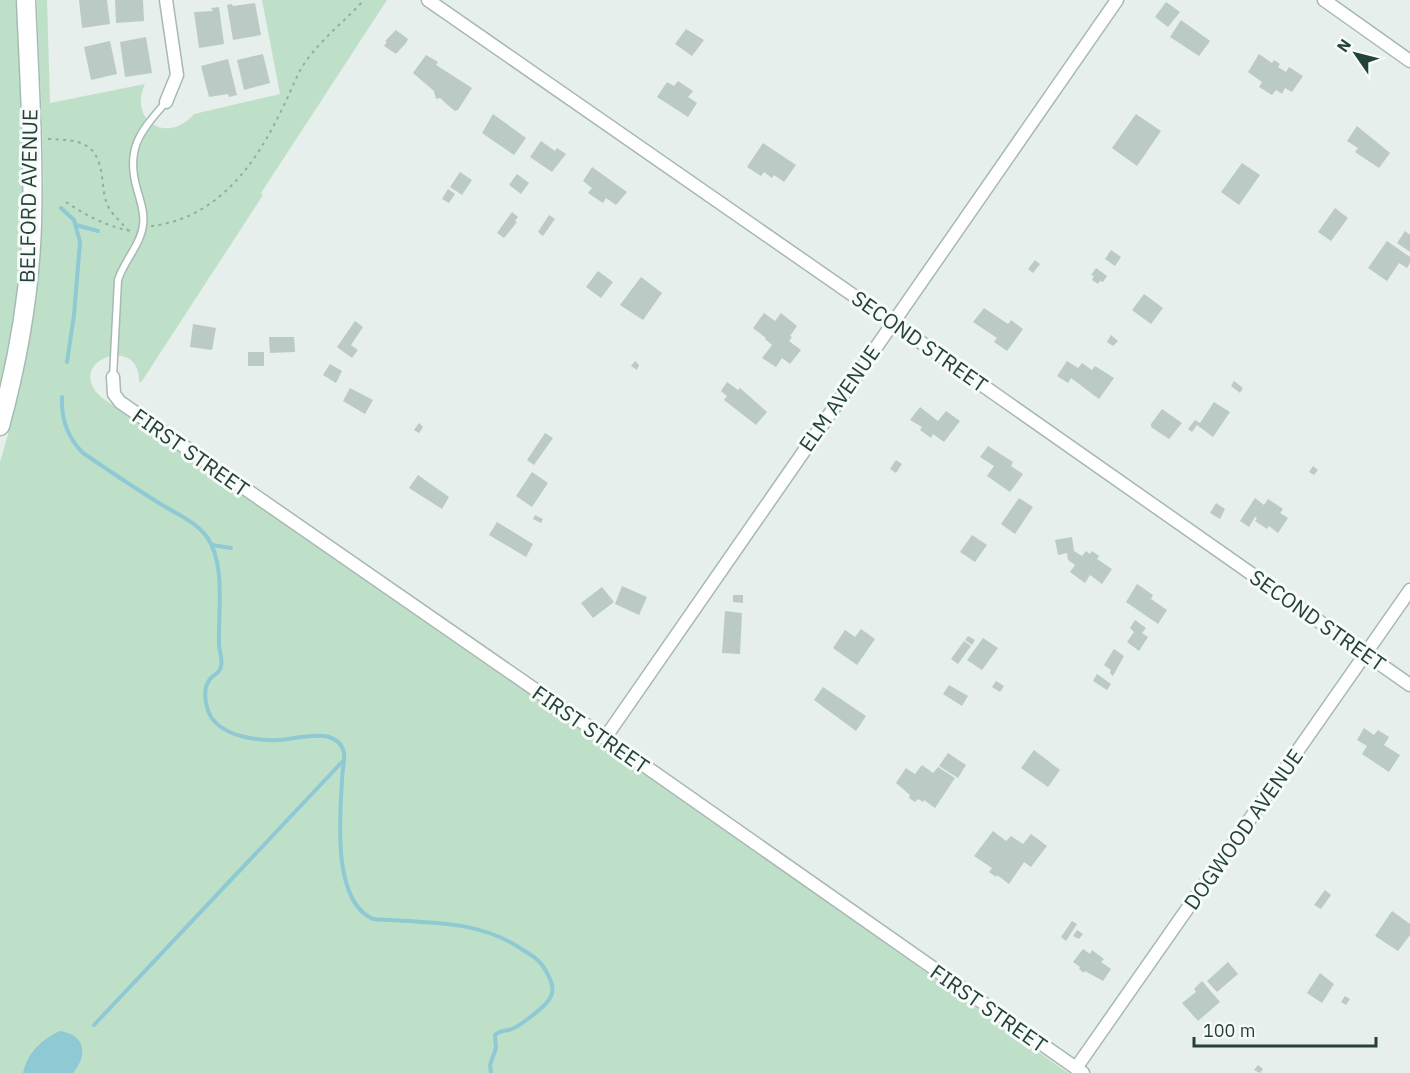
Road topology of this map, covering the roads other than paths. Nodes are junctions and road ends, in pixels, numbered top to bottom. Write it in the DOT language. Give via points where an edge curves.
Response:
graph roads {
  1 [pos="26,0"];
  2 [pos="166,0"];
  3 [pos="428,0"];
  4 [pos="1117,0"];
  5 [pos="1324,0"];
  6 [pos="1410,61"];
  7 [pos="166,102"];
  8 [pos="892,322"];
  9 [pos="113,377"];
  10 [pos="0,426"];
  11 [pos="1410,590"];
  12 [pos="1365,654"];
  13 [pos="1410,685"];
  14 [pos="605,738"];
  15 [pos="1079,1071"];
  1 -- 10 [label="main road, BELFORD AVENUE" via="33,199 30,263 18,352"];
  2 -- 7 [label="street" via="177,75"];
  3 -- 8 [label="street, SECOND STREET"];
  4 -- 8 [label="street, ELM AVENUE"];
  5 -- 6 [label="street"];
  7 -- 9 [label="lane" via="141,134 132,159 143,229 118,280"];
  8 -- 12 [label="street, SECOND STREET"];
  8 -- 14 [label="street, ELM AVENUE"];
  9 -- 14 [label="street, FIRST STREET" via="113,392 120,402"];
  11 -- 12 [label="street, DOGWOOD AVENUE"];
  12 -- 13 [label="street, SECOND STREET"];
  12 -- 15 [label="street, DOGWOOD AVENUE"];
  14 -- 15 [label="street, FIRST STREET"];
}
